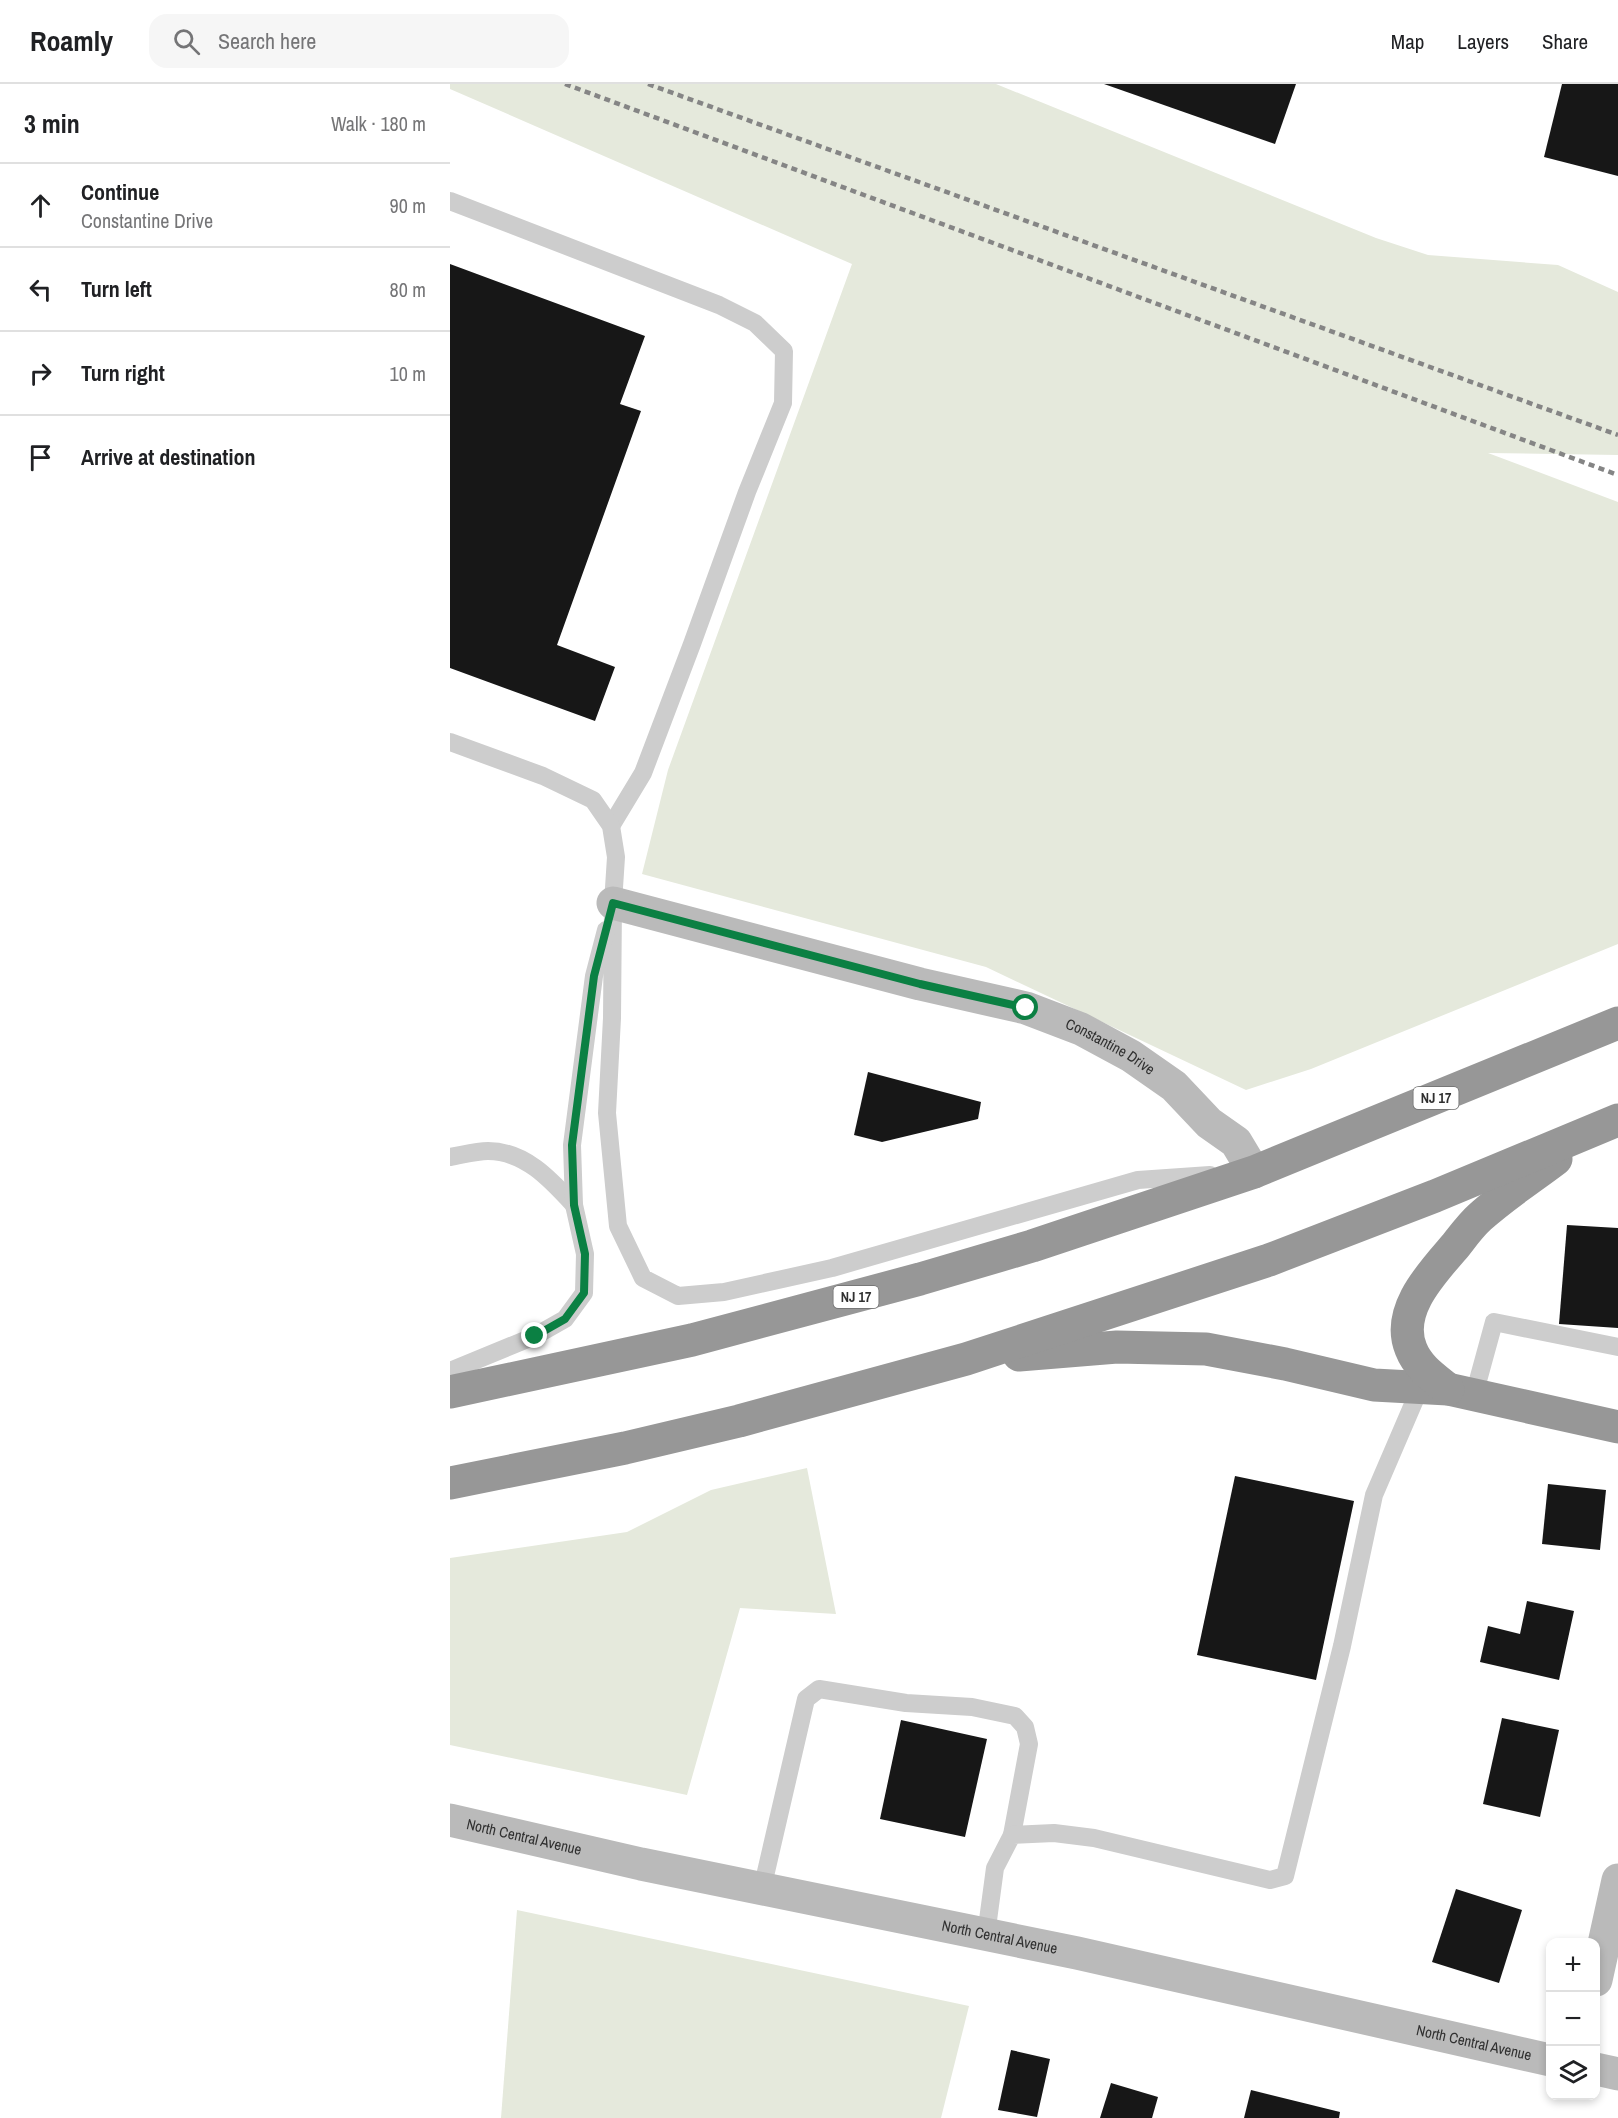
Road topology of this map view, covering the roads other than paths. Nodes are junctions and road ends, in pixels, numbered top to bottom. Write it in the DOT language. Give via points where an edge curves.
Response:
graph roads {
  1 [pos="450,201"];
  2 [pos="450,742"];
  3 [pos="611,826"];
  4 [pos="613,903"];
  5 [pos="1618,1023"];
  6 [pos="1606,1125"];
  7 [pos="450,1157"];
  8 [pos="1254,1173"];
  9 [pos="574,1205"];
  10 [pos="1618,1347"];
  11 [pos="966,1359"];
  12 [pos="450,1371"];
  13 [pos="1447,1391"];
  14 [pos="450,1392"];
  15 [pos="1618,1427"];
  16 [pos="450,1483"];
  17 [pos="450,1820"];
  18 [pos="1012,1835"];
  19 [pos="1618,1880"];
  20 [pos="762,1888"];
  21 [pos="986,1935"];
  22 [pos="1600,1962"];
  23 [pos="1546,2059"];
  24 [pos="1600,2070"];
  25 [pos="1618,2074"];
  1 -- 3 [label="lane" via="719,305 755,323 784,351 783,403 642,773"];
  2 -- 3 [label="lane" via="543,776 593,800"];
  3 -- 4 [label="lane" via="616,856"];
  4 -- 8 [label="main road, Constantine Drive" via="1026,1008 1081,1029 1131,1056 1174,1086 1209,1123 1236,1142"];
  4 -- 8 [label="lane" via="607,1113 618,1226 643,1278 678,1296 724,1292 832,1268 1138,1180"];
  4 -- 9 [label="lane" via="594,976 578,1085 572,1145"];
  5 -- 8 [label="highway, NJ 17"];
  6 -- 11 [label="highway" via="1269,1260"];
  6 -- 13 [label="highway" via="1479,1218 1417,1296 1410,1314 1410,1348 1422,1368"];
  7 -- 9 [label="lane" via="488,1151 514,1156 546,1174"];
  8 -- 14 [label="highway, NJ 17" via="920,1279 692,1340"];
  9 -- 12 [label="lane" via="585,1254 584,1293 565,1319 535,1336"];
  10 -- 13 [label="lane" via="1494,1322"];
  11 -- 13 [label="highway" via="1117,1347 1206,1349 1374,1385"];
  11 -- 16 [label="highway" via="625,1448"];
  13 -- 15 [label="highway"];
  13 -- 18 [label="lane" via="1374,1495 1342,1646 1285,1876 1270,1880 1095,1838 1054,1833"];
  17 -- 20 [label="main road, North Central Avenue"];
  18 -- 20 [label="lane" via="1029,1744 1025,1727 1015,1716 972,1707 906,1703 819,1689 806,1700"];
  18 -- 21 [label="lane" via="995,1868"];
  19 -- 22 [label="main road"];
  20 -- 21 [label="main road, North Central Avenue"];
  21 -- 23 [label="main road, North Central Avenue"];
  24 -- 25 [label="main road"];
}
